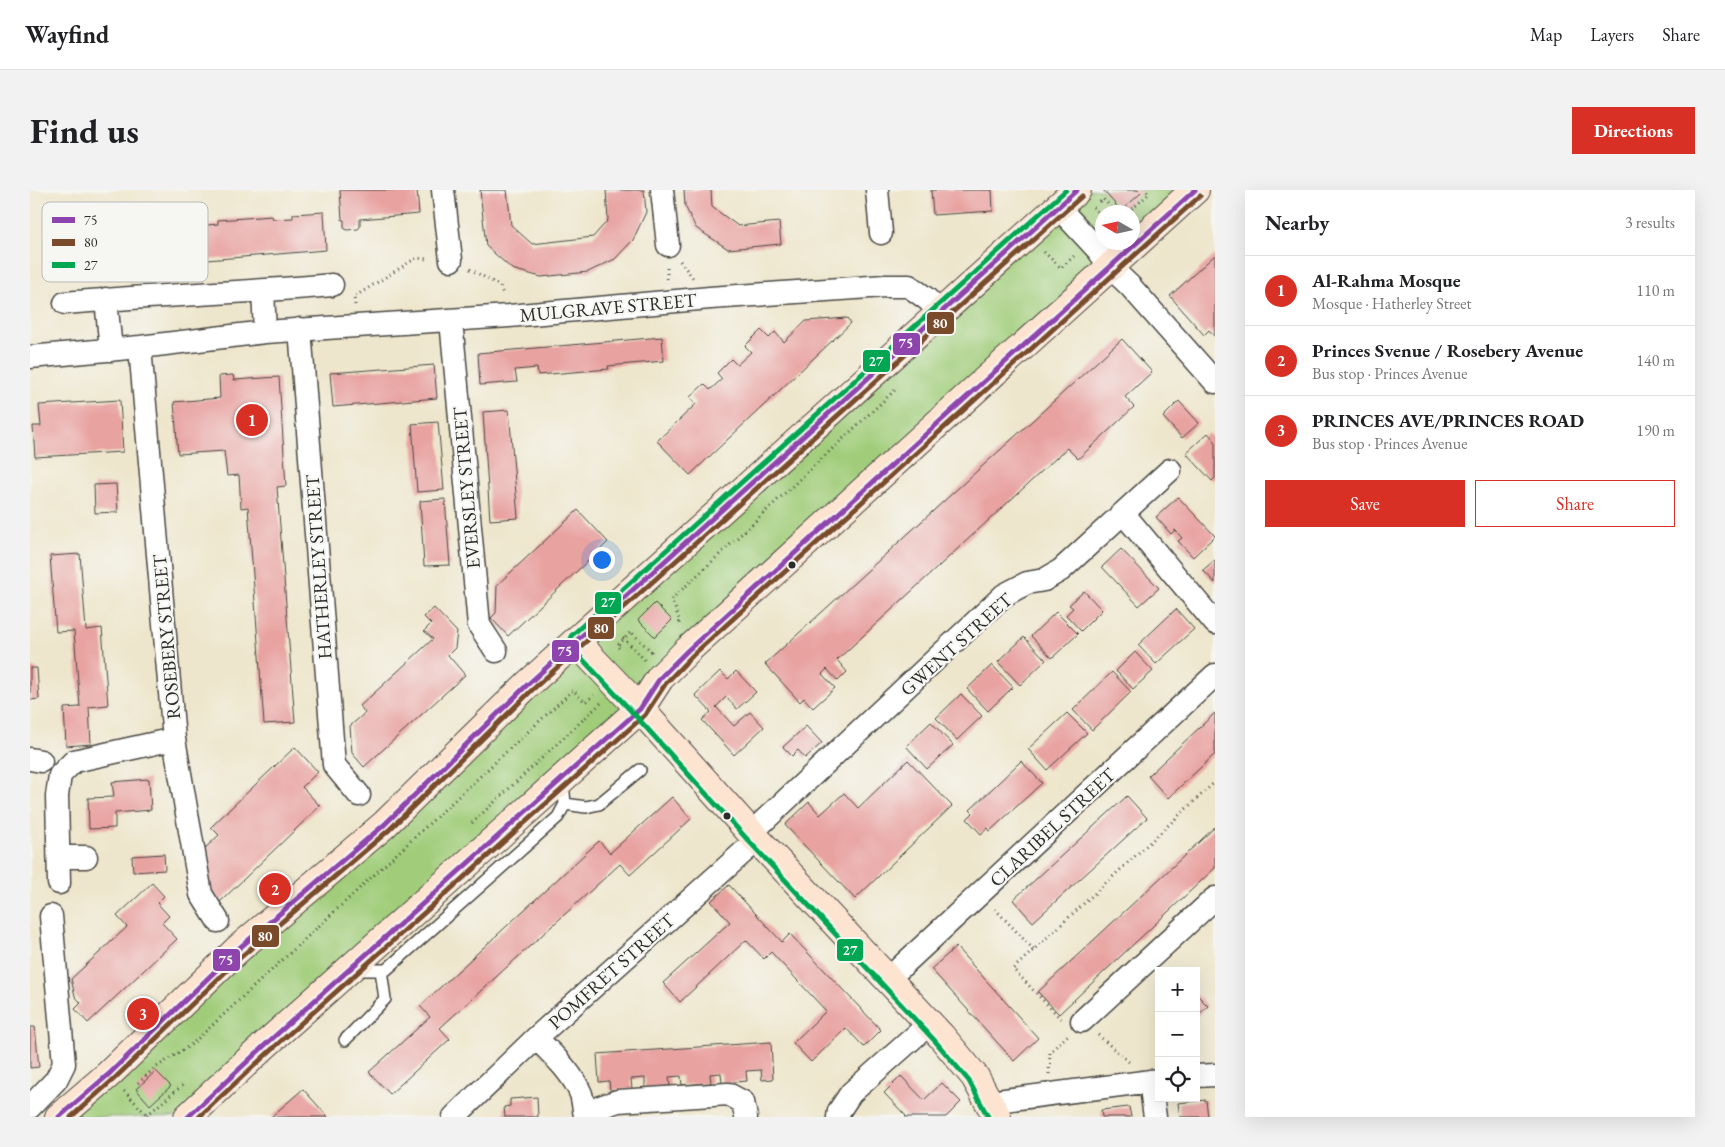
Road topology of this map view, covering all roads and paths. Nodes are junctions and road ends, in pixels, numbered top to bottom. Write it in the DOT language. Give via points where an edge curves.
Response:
graph roads {
  1 [pos="443,190"];
  2 [pos="662,190"];
  3 [pos="877,190"];
  4 [pos="1146,190"];
  5 [pos="1195,190"];
  6 [pos="1074,203"];
  7 [pos="1109,205"];
  8 [pos="1136,205"];
  9 [pos="881,233"];
  10 [pos="1090,242"];
  11 [pos="668,245"];
  12 [pos="1038,258"];
  13 [pos="451,260"];
  14 [pos="1111,268"];
  15 [pos="332,285"];
  16 [pos="263,291"];
  17 [pos="710,298"];
  18 [pos="106,299"];
  19 [pos="65,303"];
  20 [pos="667,303"];
  21 [pos="941,314"];
  22 [pos="509,316"];
  23 [pos="451,320"];
  24 [pos="359,325"];
  25 [pos="300,329"];
  26 [pos="265,332"];
  27 [pos="140,347"];
  28 [pos="111,350"];
  29 [pos="30,357"];
  30 [pos="1215,382"];
  31 [pos="902,384"];
  32 [pos="1170,470"];
  33 [pos="1123,513"];
  34 [pos="603,617"];
  35 [pos="1215,623"];
  36 [pos="674,628"];
  37 [pos="624,638"];
  38 [pos="576,642"];
  39 [pos="657,645"];
  40 [pos="496,651"];
  41 [pos="622,651"];
  42 [pos="1215,675"];
  43 [pos="660,678"];
  44 [pos="611,679"];
  45 [pos="640,709"];
  46 [pos="174,739"];
  47 [pos="640,770"];
  48 [pos="1215,782"];
  49 [pos="564,791"];
  50 [pos="359,795"];
  51 [pos="754,837"];
  52 [pos="59,857"];
  53 [pos="86,857"];
  54 [pos="60,883"];
  55 [pos="980,894"];
  56 [pos="1215,898"];
  57 [pos="51,916"];
  58 [pos="218,921"];
  59 [pos="1034,950"];
  60 [pos="349,970"];
  61 [pos="382,970"];
  62 [pos="888,979"];
  63 [pos="930,1023"];
  64 [pos="1077,1026"];
  65 [pos="536,1038"];
  66 [pos="345,1040"];
  67 [pos="1215,1075"];
  68 [pos="1200,1076"];
  69 [pos="1154,1081"];
  70 [pos="134,1087"];
  71 [pos="130,1090"];
  72 [pos="126,1094"];
  73 [pos="1048,1094"];
  74 [pos="30,1108"];
  75 [pos="993,1110"];
  76 [pos="38,1117"];
  77 [pos="59,1117"];
  78 [pos="188,1117"];
  79 [pos="454,1117"];
  80 [pos="586,1117"];
  81 [pos="746,1117"];
  82 [pos="838,1117"];
  83 [pos="1155,1117"];
  1 -- 13 [label="street"];
  2 -- 11 [label="street"];
  3 -- 9 [label="street"];
  4 -- 8 [label="path" via="1149,194"];
  5 -- 14 [label="main road"];
  6 -- 7 [label="path" via="1103,199"];
  6 -- 10 [label="street"];
  6 -- 21 [label="main road"];
  10 -- 12 [label="path" via="1061,268 1045,252"];
  10 -- 14 [label="street"];
  11 -- 17 [label="path"];
  11 -- 20 [label="path"];
  13 -- 22 [label="path" via="500,286"];
  13 -- 24 [label="path" via="416,258 354,297"];
  14 -- 30 [label="street"];
  14 -- 43 [label="main road"];
  15 -- 16 [label="street"];
  16 -- 18 [label="street"];
  16 -- 26 [label="street"];
  17 -- 20 [label="street, MULGRAVE STREET"];
  17 -- 21 [label="street, MULGRAVE STREET" via="909,286"];
  18 -- 19 [label="street"];
  18 -- 28 [label="street"];
  20 -- 22 [label="street, MULGRAVE STREET"];
  21 -- 34 [label="main road"];
  22 -- 23 [label="street, MULGRAVE STREET"];
  23 -- 24 [label="street, MULGRAVE STREET"];
  23 -- 40 [label="street, EVERSLEY STREET" via="479,625"];
  24 -- 25 [label="street, MULGRAVE STREET"];
  25 -- 26 [label="street, MULGRAVE STREET"];
  25 -- 50 [label="street, HATHERLEY STREET" via="334,765"];
  26 -- 27 [label="street, MULGRAVE STREET"];
  27 -- 28 [label="street, MULGRAVE STREET"];
  27 -- 46 [label="street, ROSEBERY STREET"];
  28 -- 29 [label="street, MULGRAVE STREET"];
  31 -- 36 [label="path" via="672,599 680,622"];
  32 -- 33 [label="street, GWENT STREET"];
  33 -- 35 [label="street"];
  33 -- 51 [label="street, GWENT STREET" via="1062,570 1004,595"];
  34 -- 37 [label="path"];
  34 -- 38 [label="main road"];
  37 -- 39 [label="path" via="631,632 651,650"];
  37 -- 41 [label="path" via="617,646"];
  37 -- 43 [label="path"];
  38 -- 44 [label="main road"];
  38 -- 77 [label="main road" via="526,686 384,825 237,950 109,1074"];
  42 -- 55 [label="street, CLARIBEL STREET"];
  43 -- 45 [label="main road"];
  44 -- 45 [label="main road"];
  44 -- 70 [label="path" via="585,702 574,690 192,1044 155,1068"];
  45 -- 49 [label="main road"];
  45 -- 51 [label="main road"];
  46 -- 52 [label="street" via="74,761 60,775 57,796"];
  46 -- 58 [label="street, ROSEBERY STREET" via="201,894"];
  47 -- 49 [label="lane" via="599,804 586,807"];
  48 -- 59 [label="path"];
  49 -- 60 [label="main road"];
  49 -- 61 [label="lane" via="558,817 386,970"];
  51 -- 62 [label="main road"];
  51 -- 65 [label="street, POMFRET STREET"];
  52 -- 53 [label="street"];
  52 -- 54 [label="street"];
  55 -- 59 [label="path"];
  55 -- 62 [label="street, CLARIBEL STREET"];
  56 -- 64 [label="street"];
  57 -- 74 [label="street" via="64,1064 56,1080"];
  59 -- 64 [label="path" via="1013,969"];
  60 -- 61 [label="lane"];
  60 -- 78 [label="main road"];
  61 -- 66 [label="lane" via="386,999"];
  62 -- 63 [label="main road"];
  63 -- 75 [label="main road" via="975,1077"];
  63 -- 82 [label="street" via="851,1093"];
  64 -- 69 [label="path"];
  64 -- 73 [label="path" via="1050,1052"];
  65 -- 79 [label="street"];
  65 -- 80 [label="street, POMFRET STREET" via="572,1079 581,1095"];
  67 -- 68 [label="street"];
  69 -- 73 [label="street"];
  69 -- 83 [label="street"];
  71 -- 72 [label="path"];
  73 -- 75 [label="street"];
  74 -- 76 [label="street"];
  80 -- 81 [label="street" via="600,1107 618,1101 728,1094 743,1102"];
}
